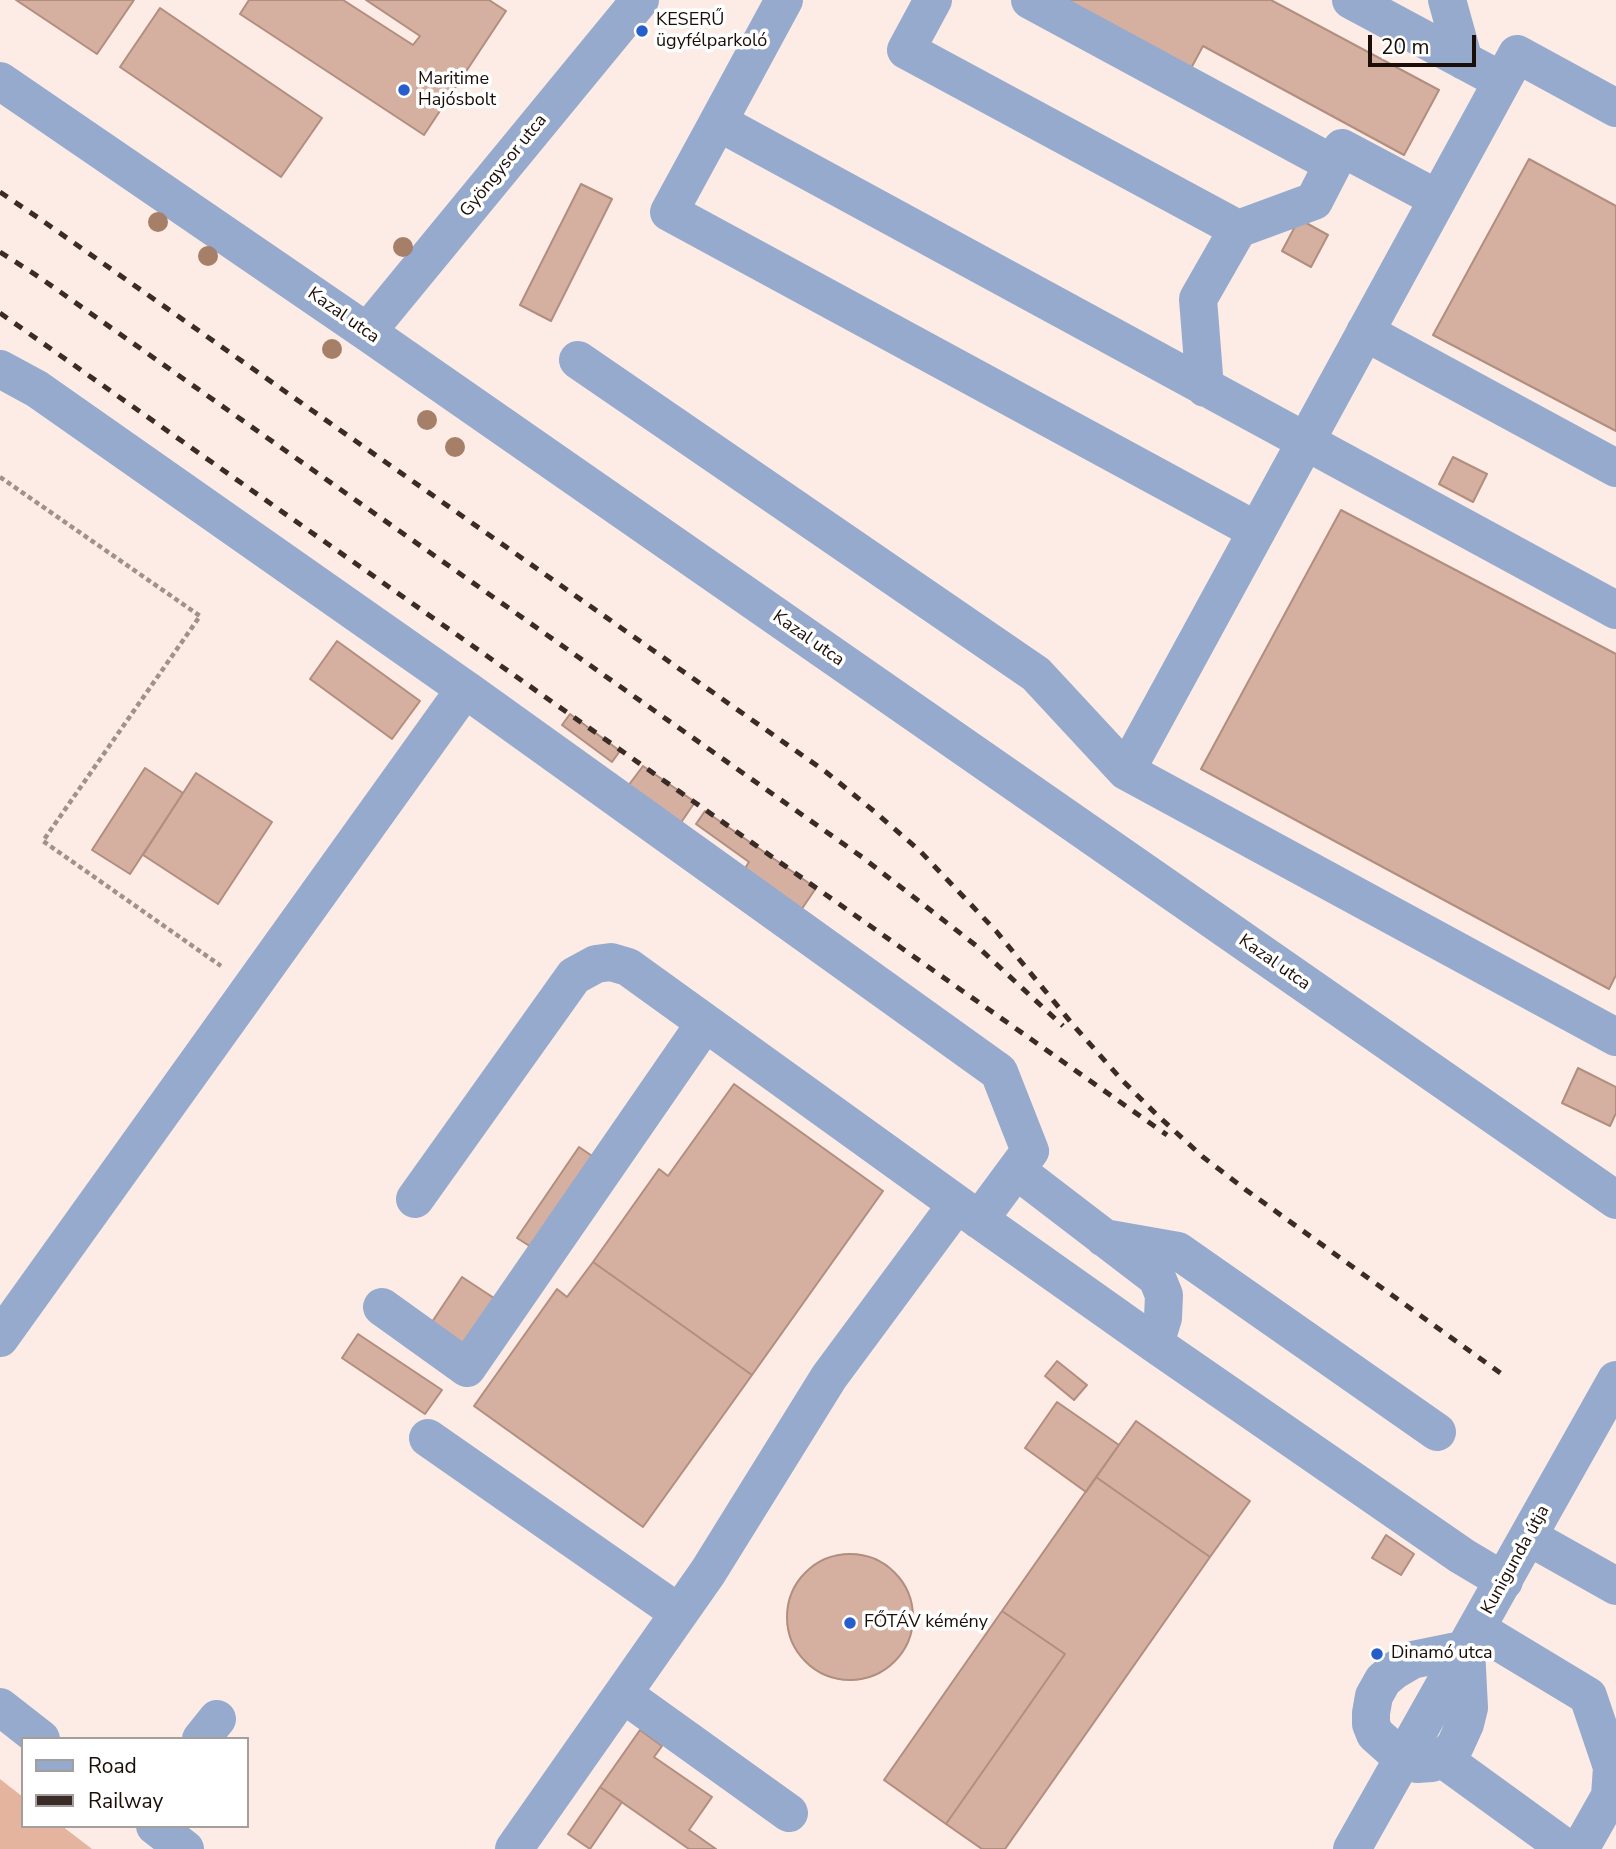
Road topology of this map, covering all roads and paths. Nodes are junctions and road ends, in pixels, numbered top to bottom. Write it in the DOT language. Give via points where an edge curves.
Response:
graph roads {
  1 [pos="640,0"];
  2 [pos="784,0"];
  3 [pos="933,0"];
  4 [pos="1030,0"];
  5 [pos="1351,0"];
  6 [pos="1447,0"];
  7 [pos="1464,61"];
  8 [pos="0,81"];
  9 [pos="1502,81"];
  10 [pos="1616,108"];
  11 [pos="718,122"];
  12 [pos="1333,164"];
  13 [pos="1437,199"];
  14 [pos="1238,229"];
  15 [pos="367,332"];
  16 [pos="1365,332"];
  17 [pos="578,360"];
  18 [pos="0,369"];
  19 [pos="1205,388"];
  20 [pos="1306,442"];
  21 [pos="1616,468"];
  22 [pos="0,477"];
  23 [pos="1257,531"];
  24 [pos="1616,610"];
  25 [pos="465,689"];
  26 [pos="1126,771"];
  27 [pos="251,987"];
  28 [pos="705,1023"];
  29 [pos="1616,1037"];
  30 [pos="1016,1170"];
  31 [pos="415,1199"];
  32 [pos="1616,1200"];
  33 [pos="968,1212"];
  34 [pos="1104,1237"];
  35 [pos="382,1307"];
  36 [pos="0,1338"];
  37 [pos="1155,1344"];
  38 [pos="1616,1380"];
  39 [pos="1437,1432"];
  40 [pos="428,1438"];
  41 [pos="1529,1537"];
  42 [pos="1504,1581"];
  43 [pos="1616,1586"];
  44 [pos="678,1613"];
  45 [pos="1471,1639"];
  46 [pos="623,1693"];
  47 [pos="0,1707"];
  48 [pos="38,1737"];
  49 [pos="1403,1759"];
  50 [pos="1443,1759"];
  51 [pos="1614,1768"];
  52 [pos="789,1813"];
  53 [pos="158,1828"];
  54 [pos="185,1849"];
  55 [pos="514,1849"];
  56 [pos="1353,1849"];
  57 [pos="1567,1849"];
  58 [pos="1580,1849"];
  1 -- 15 [label="street, Gyöngysor utca"];
  2 -- 11 [label="street"];
  3 -- 14 [label="street" via="906,50"];
  4 -- 12 [label="street"];
  5 -- 7 [label="street"];
  6 -- 7 [label="street"];
  7 -- 9 [label="street"];
  8 -- 15 [label="street, Kazal utca"];
  9 -- 10 [label="street" via="1517,54"];
  9 -- 13 [label="street"];
  11 -- 19 [label="street"];
  11 -- 23 [label="street" via="669,212"];
  12 -- 13 [label="street" via="1342,148"];
  12 -- 14 [label="street" via="1314,201"];
  13 -- 16 [label="street"];
  14 -- 19 [label="street" via="1198,299"];
  15 -- 32 [label="street, Kazal utca"];
  16 -- 20 [label="street"];
  16 -- 21 [label="street"];
  17 -- 26 [label="street" via="1036,674"];
  18 -- 25 [label="street" via="37,389"];
  19 -- 20 [label="street"];
  20 -- 23 [label="street"];
  20 -- 24 [label="street"];
  22 -- 27 [label="path" via="200,616 43,841"];
  23 -- 26 [label="street"];
  25 -- 27 [label="street"];
  25 -- 30 [label="street" via="999,1072 1030,1151"];
  26 -- 29 [label="street"];
  27 -- 36 [label="street"];
  28 -- 31 [label="street" via="628,967 596,964 574,976"];
  28 -- 33 [label="street"];
  28 -- 35 [label="street" via="467,1368"];
  30 -- 33 [label="street"];
  30 -- 34 [label="street"];
  33 -- 37 [label="street"];
  33 -- 44 [label="street" via="829,1377"];
  34 -- 37 [label="street" via="1157,1278 1164,1296"];
  34 -- 39 [label="street" via="1178,1251"];
  37 -- 42 [label="street"];
  38 -- 41 [label="street, Kunigunda útja"];
  40 -- 44 [label="street"];
  41 -- 42 [label="street, Kunigunda útja"];
  41 -- 43 [label="street"];
  42 -- 45 [label="street, Kunigunda útja"];
  44 -- 46 [label="street"];
  45 -- 49 [label="street, Kunigunda útja"];
  45 -- 49 [label="street" via="1412,1660 1383,1680 1374,1696 1371,1724 1375,1734"];
  45 -- 50 [label="street" via="1469,1708 1455,1746"];
  45 -- 51 [label="street" via="1588,1696"];
  46 -- 52 [label="street"];
  46 -- 55 [label="street"];
  47 -- 48 [label="street"];
  49 -- 50 [label="street" via="1417,1764"];
  49 -- 56 [label="street, Kunigunda útja"];
  50 -- 57 [label="street"];
  51 -- 58 [label="street" via="1610,1796"];
  53 -- 54 [label="street"];
}
